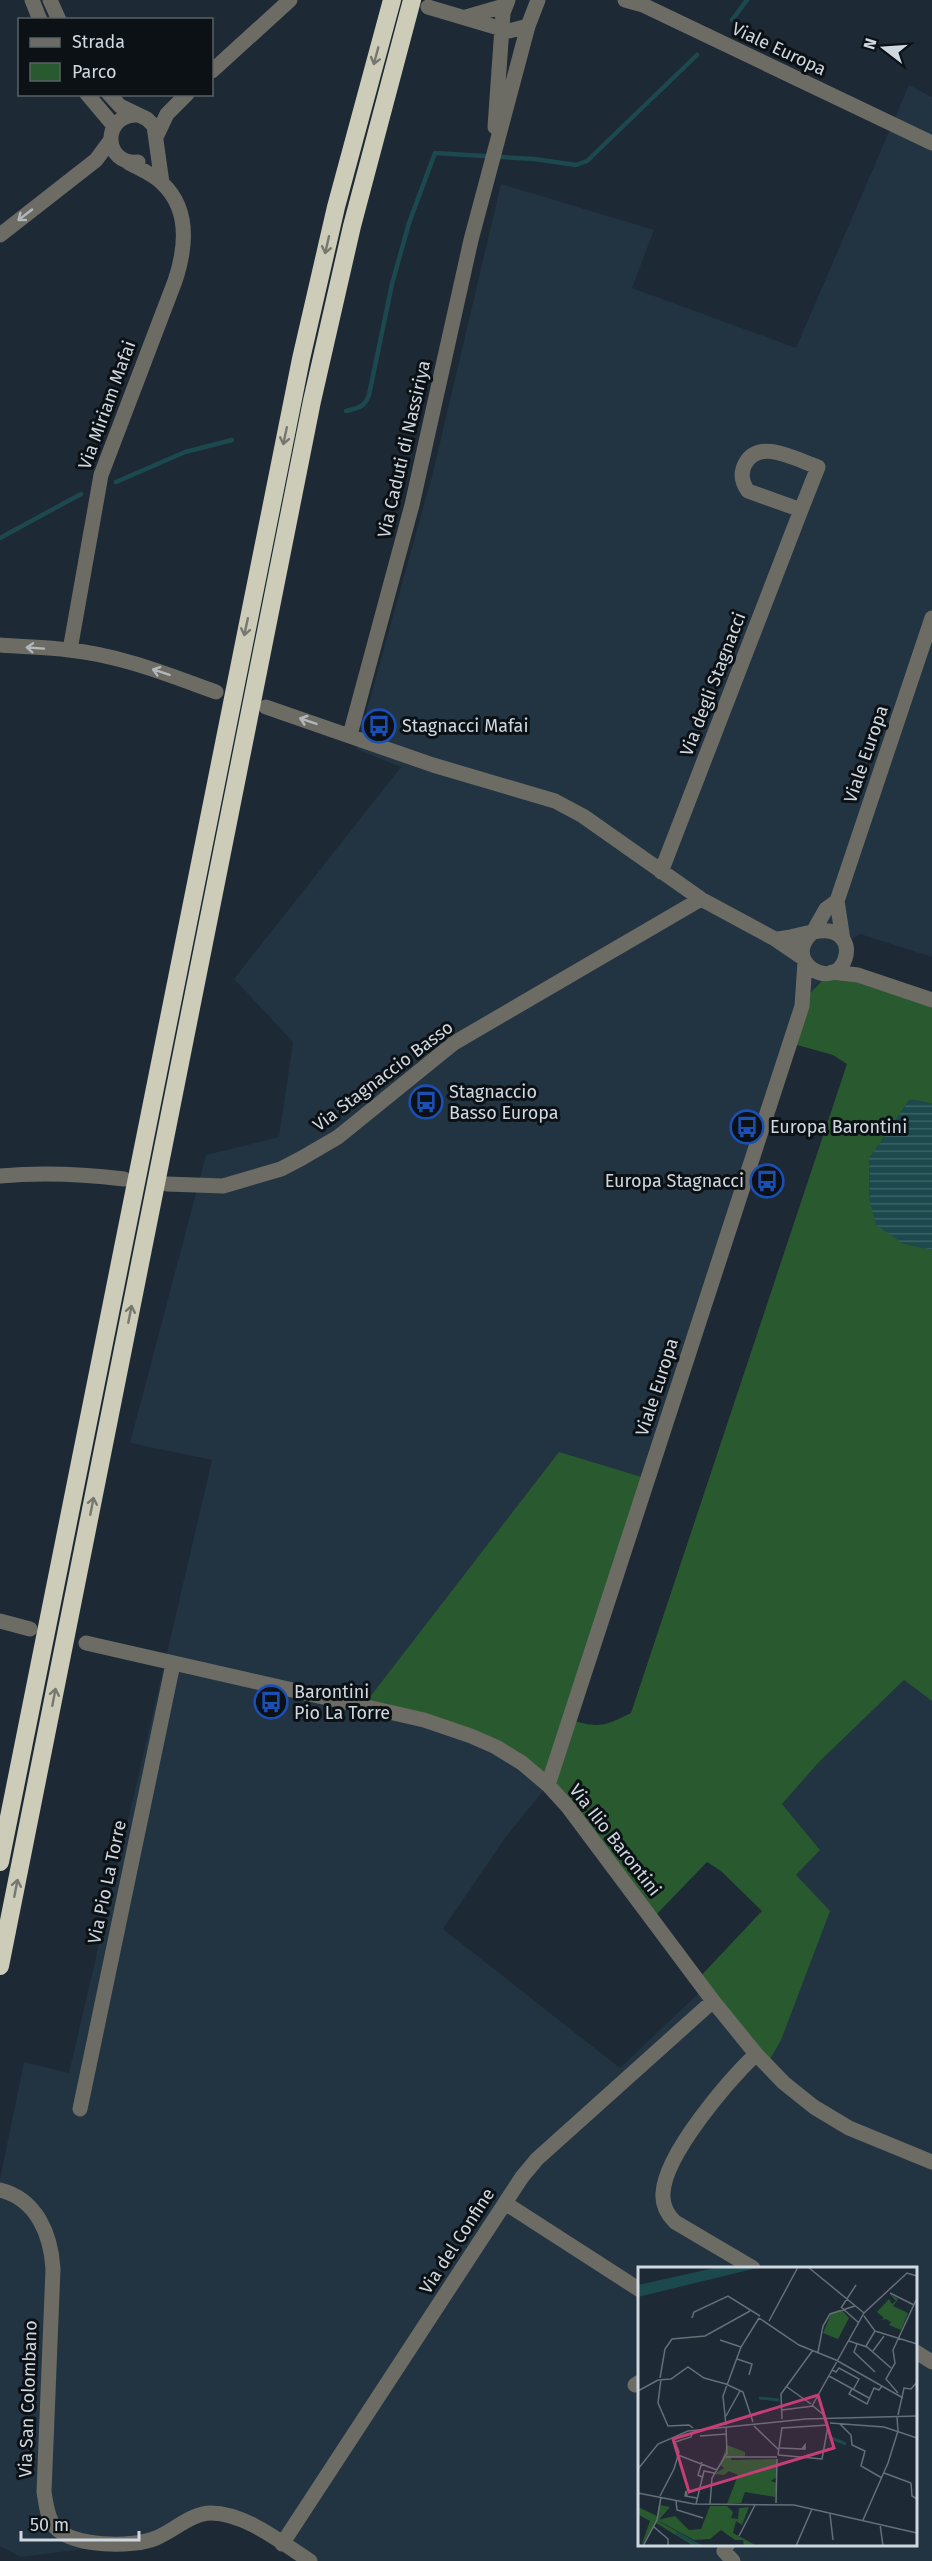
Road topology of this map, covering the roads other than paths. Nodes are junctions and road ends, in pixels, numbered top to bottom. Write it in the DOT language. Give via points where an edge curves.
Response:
graph roads {
  1 [pos="32,0"];
  2 [pos="50,0"];
  3 [pos="290,0"];
  4 [pos="392,0"];
  5 [pos="538,0"];
  6 [pos="625,0"];
  7 [pos="640,2"];
  8 [pos="420,3"];
  9 [pos="506,3"];
  10 [pos="39,18"];
  11 [pos="58,18"];
  12 [pos="463,18"];
  13 [pos="528,26"];
  14 [pos="502,29"];
  15 [pos="213,70"];
  16 [pos="88,96"];
  17 [pos="111,96"];
  18 [pos="185,96"];
  19 [pos="167,114"];
  20 [pos="139,116"];
  21 [pos="112,134"];
  22 [pos="157,140"];
  23 [pos="932,143"];
  24 [pos="96,160"];
  25 [pos="127,162"];
  26 [pos="490,171"];
  27 [pos="162,183"];
  28 [pos="0,235"];
  29 [pos="801,510"];
  30 [pos="932,618"];
  31 [pos="0,645"];
  32 [pos="70,650"];
  33 [pos="216,692"];
  34 [pos="266,707"];
  35 [pos="350,735"];
  36 [pos="661,872"];
  37 [pos="701,899"];
  38 [pos="837,901"];
  39 [pos="812,933"];
  40 [pos="775,939"];
  41 [pos="845,945"];
  42 [pos="804,960"];
  43 [pos="830,973"];
  44 [pos="864,976"];
  45 [pos="932,1000"];
  46 [pos="803,1001"];
  47 [pos="0,1176"];
  48 [pos="124,1179"];
  49 [pos="167,1184"];
  50 [pos="0,1621"];
  51 [pos="30,1629"];
  52 [pos="86,1643"];
  53 [pos="173,1664"];
  54 [pos="548,1785"];
  55 [pos="0,1862"];
  56 [pos="0,1966"];
  57 [pos="713,2001"];
  58 [pos="756,2054"];
  59 [pos="80,2109"];
  60 [pos="932,2162"];
  61 [pos="0,2190"];
  62 [pos="505,2203"];
  63 [pos="751,2267"];
  64 [pos="638,2289"];
  65 [pos="917,2353"];
  66 [pos="932,2362"];
  67 [pos="282,2544"];
  68 [pos="727,2546"];
  69 [pos="310,2561"];
  70 [pos="733,2561"];
  1 -- 10 [label="street"];
  2 -- 11 [label="street"];
  3 -- 15 [label="street"];
  4 -- 55 [label="highway, one-way" via="336,207 301,359"];
  5 -- 13 [label="street, Via Caduti di Nassiriya"];
  6 -- 7 [label="street, Viale Europa"];
  7 -- 23 [label="street, Viale Europa"];
  8 -- 12 [label="street"];
  56 -- 8 [label="highway, one-way" via="312,401 352,226"];
  9 -- 12 [label="street"];
  9 -- 14 [label="street, Via Caduti di Nassiriya"];
  12 -- 14 [label="street"];
  13 -- 14 [label="street" via="516,31"];
  13 -- 26 [label="street, Via Caduti di Nassiriya"];
  14 -- 26 [label="street, Via Caduti di Nassiriya"];
  16 -- 21 [label="street"];
  17 -- 20 [label="street"];
  18 -- 19 [label="street"];
  19 -- 20 [label="street"];
  19 -- 22 [label="street"];
  20 -- 21 [label="street" via="123,118"];
  20 -- 22 [label="street" via="151,123"];
  21 -- 24 [label="street"];
  21 -- 25 [label="street" via="114,153"];
  22 -- 25 [label="street" via="146,160"];
  22 -- 27 [label="street, Via Miriam Mafai"];
  24 -- 25 [label="street"];
  24 -- 28 [label="street, one-way"];
  25 -- 27 [label="street, Via Miriam Mafai"];
  26 -- 35 [label="street, Via Caduti di Nassiriya" via="412,505"];
  27 -- 32 [label="street, Via Miriam Mafai" via="181,216 182,255 101,475"];
  29 -- 29 [label="street, Via degli Stagnacci" via="818,467 767,450 749,457 742,479 748,491"];
  29 -- 36 [label="street, Via degli Stagnacci"];
  30 -- 38 [label="street, Viale Europa"];
  32 -- 31 [label="street, one-way"];
  33 -- 32 [label="street, one-way" via="145,667"];
  35 -- 34 [label="street, one-way"];
  35 -- 36 [label="street" via="433,765 555,801 583,816"];
  36 -- 37 [label="street"];
  37 -- 40 [label="street"];
  37 -- 49 [label="street, Via Stagnaccio Basso" via="454,1043 338,1137 302,1158 281,1169 223,1186"];
  38 -- 39 [label="street, Viale Europa" via="826,909"];
  38 -- 41 [label="street, Viale Europa"];
  39 -- 40 [label="street"];
  39 -- 41 [label="street" via="828,930"];
  39 -- 42 [label="street" via="803,946"];
  40 -- 42 [label="street"];
  41 -- 43 [label="street" via="843,963"];
  41 -- 44 [label="street"];
  42 -- 43 [label="street" via="814,971"];
  42 -- 46 [label="street, Viale Europa"];
  43 -- 44 [label="street"];
  43 -- 46 [label="street, Viale Europa"];
  44 -- 45 [label="street"];
  46 -- 54 [label="street, Viale Europa"];
  47 -- 48 [label="street" via="63,1174"];
  50 -- 51 [label="street"];
  52 -- 53 [label="street, Via Ilio Barontini"];
  53 -- 54 [label="street, Via Ilio Barontini" via="439,1724 496,1748"];
  53 -- 59 [label="street, Via Pio La Torre"];
  54 -- 57 [label="street, Via Ilio Barontini"];
  57 -- 58 [label="street, Via Ilio Barontini"];
  57 -- 62 [label="street, Via del Confine" via="537,2159"];
  58 -- 60 [label="street, Via Ilio Barontini" via="784,2083 836,2120"];
  58 -- 63 [label="street" via="728,2081 694,2130 667,2175 663,2194 668,2214 675,2222"];
  61 -- 67 [label="street, Via San Colombano" via="21,2200 34,2212 51,2244 44,2492 55,2527 82,2541 123,2544 154,2539 214,2513 243,2522"];
  62 -- 64 [label="street"];
  62 -- 67 [label="street, Via del Confine"];
  65 -- 66 [label="street"];
  67 -- 69 [label="street, Via San Colombano"];
  68 -- 70 [label="street" via="724,2551"];
}
